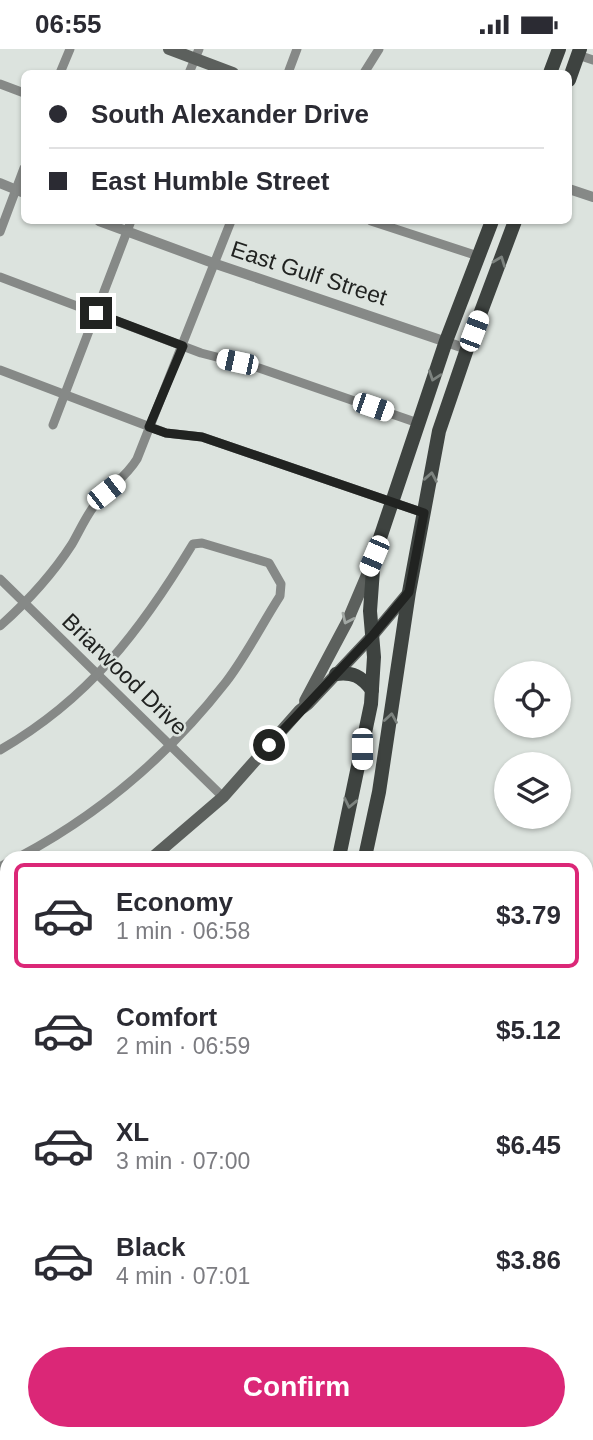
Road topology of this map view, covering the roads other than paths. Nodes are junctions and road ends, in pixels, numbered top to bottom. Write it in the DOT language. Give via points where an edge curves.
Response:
graph roads {
  1 [pos="70,49"];
  2 [pos="169,49"];
  3 [pos="297,49"];
  4 [pos="379,49"];
  5 [pos="557,50"];
  6 [pos="579,52"];
  7 [pos="197,54"];
  8 [pos="593,60"];
  9 [pos="61,70"];
  10 [pos="227,70"];
  11 [pos="289,70"];
  12 [pos="366,70"];
  13 [pos="551,70"];
  14 [pos="572,72"];
  15 [pos="0,84"];
  16 [pos="21,92"];
  17 [pos="0,183"];
  18 [pos="572,190"];
  19 [pos="20,191"];
  20 [pos="593,197"];
  21 [pos="230,224"];
  22 [pos="491,224"];
  23 [pos="515,224"];
  24 [pos="400,225"];
  25 [pos="129,226"];
  26 [pos="0,232"];
  27 [pos="478,256"];
  28 [pos="213,263"];
  29 [pos="0,277"];
  30 [pos="96,313"];
  31 [pos="446,341"];
  32 [pos="183,346"];
  33 [pos="467,349"];
  34 [pos="0,370"];
  35 [pos="65,393"];
  36 [pos="418,423"];
  37 [pos="53,425"];
  38 [pos="149,427"];
  39 [pos="393,503"];
  40 [pos="424,513"];
  41 [pos="374,556"];
  42 [pos="0,579"];
  43 [pos="409,592"];
  44 [pos="24,604"];
  45 [pos="0,626"];
  46 [pos="373,635"];
  47 [pos="98,674"];
  48 [pos="336,674"];
  49 [pos="372,689"];
  50 [pos="300,710"];
  51 [pos="171,747"];
  52 [pos="362,749"];
  53 [pos="0,750"];
  54 [pos="379,792"];
  55 [pos="223,797"];
  56 [pos="31,851"];
  57 [pos="160,851"];
  58 [pos="340,851"];
  59 [pos="366,851"];
  1 -- 9 [label="street"];
  2 -- 7 [label="main road"];
  3 -- 11 [label="street"];
  4 -- 12 [label="street"];
  5 -- 6 [label="main road"];
  5 -- 13 [label="main road"];
  6 -- 8 [label="street"];
  6 -- 14 [label="main road"];
  7 -- 10 [label="main road"];
  15 -- 16 [label="street"];
  17 -- 19 [label="street"];
  18 -- 20 [label="street"];
  19 -- 26 [label="street"];
  21 -- 28 [label="street"];
  22 -- 27 [label="main road"];
  33 -- 23 [label="main road, one-way"];
  24 -- 27 [label="street"];
  25 -- 28 [label="street, East Gulf Street"];
  25 -- 30 [label="street"];
  27 -- 31 [label="main road"];
  28 -- 31 [label="street, East Gulf Street"];
  28 -- 32 [label="street"];
  29 -- 30 [label="street"];
  30 -- 32 [label="street"];
  30 -- 35 [label="street"];
  31 -- 33 [label="street, East Gulf Street"];
  31 -- 36 [label="main road, one-way"];
  32 -- 36 [label="street"];
  32 -- 38 [label="street"];
  40 -- 33 [label="main road, one-way" via="439,431"];
  34 -- 35 [label="street"];
  35 -- 37 [label="street"];
  35 -- 38 [label="street"];
  36 -- 39 [label="main road"];
  38 -- 39 [label="street" via="202,437"];
  38 -- 44 [label="street" via="128,474 93,506 71,546"];
  39 -- 40 [label="street"];
  39 -- 41 [label="main road"];
  40 -- 43 [label="main road"];
  41 -- 46 [label="main road"];
  41 -- 50 [label="main road, one-way"];
  42 -- 44 [label="street, Briarwood Drive"];
  43 -- 46 [label="main road"];
  54 -- 43 [label="main road, one-way"];
  44 -- 45 [label="street"];
  44 -- 47 [label="street, Briarwood Drive"];
  46 -- 48 [label="main road"];
  46 -- 49 [label="main road"];
  47 -- 51 [label="street, Briarwood Drive"];
  47 -- 51 [label="street" via="159,601 193,544 269,563 281,584 280,596 227,681"];
  47 -- 53 [label="street" via="64,706"];
  48 -- 49 [label="main road" via="357,675"];
  48 -- 50 [label="main road"];
  49 -- 52 [label="main road"];
  50 -- 55 [label="main road"];
  51 -- 55 [label="street, Briarwood Drive"];
  51 -- 56 [label="street" via="97,810"];
  52 -- 54 [label="main road" via="362,782"];
  52 -- 58 [label="main road, one-way"];
  54 -- 59 [label="main road"];
  55 -- 57 [label="main road"];
}
